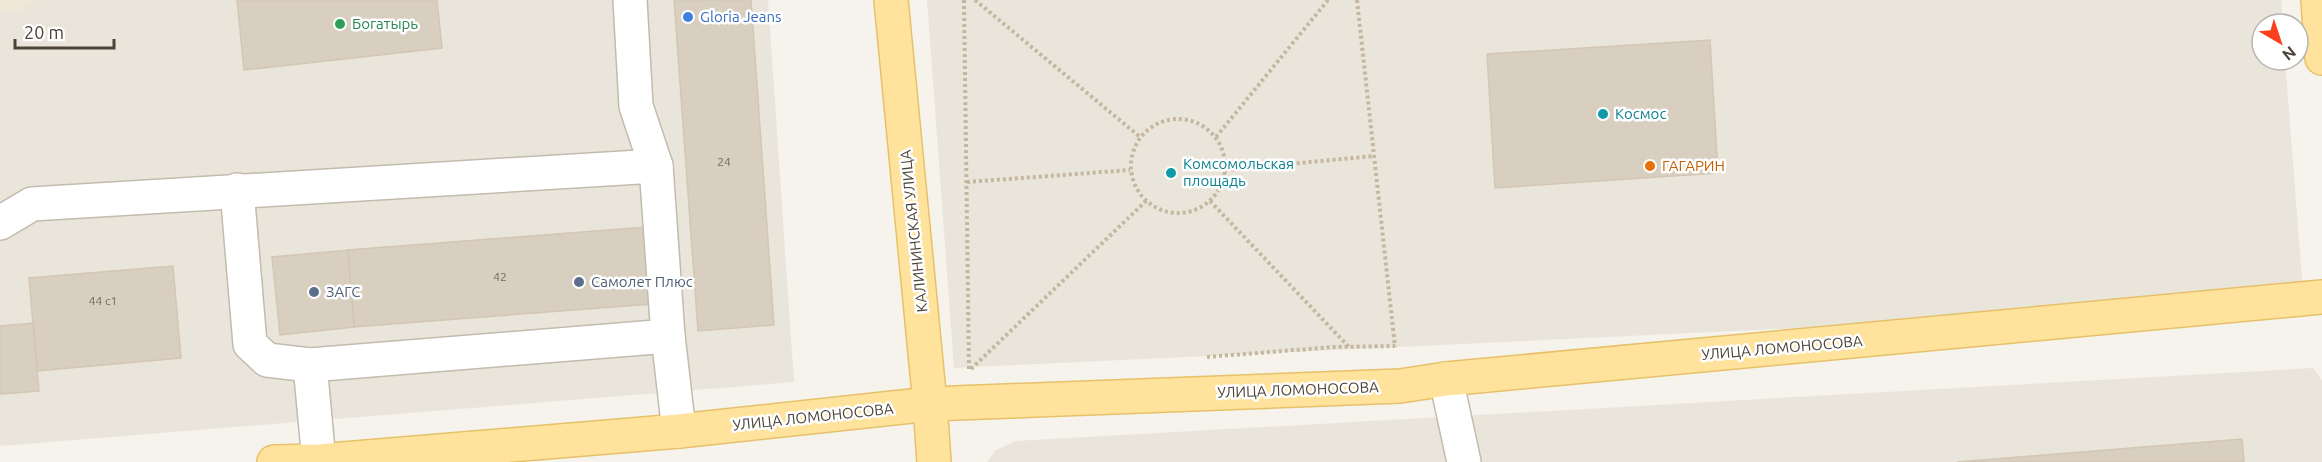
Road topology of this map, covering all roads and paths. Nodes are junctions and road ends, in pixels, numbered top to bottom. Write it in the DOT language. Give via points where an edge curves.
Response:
graph roads {
  1 [pos="630,0"];
  2 [pos="891,0"];
  3 [pos="964,0"];
  4 [pos="975,0"];
  5 [pos="1328,0"];
  6 [pos="1357,0"];
  7 [pos="2318,0"];
  8 [pos="2322,58"];
  9 [pos="1140,137"];
  10 [pos="1215,137"];
  11 [pos="1374,156"];
  12 [pos="656,166"];
  13 [pos="1130,170"];
  14 [pos="1225,170"];
  15 [pos="967,182"];
  16 [pos="237,190"];
  17 [pos="1146,201"];
  18 [pos="1210,201"];
  19 [pos="0,223"];
  20 [pos="2322,297"];
  21 [pos="668,336"];
  22 [pos="1395,346"];
  23 [pos="1349,347"];
  24 [pos="1202,358"];
  25 [pos="310,365"];
  26 [pos="981,369"];
  27 [pos="969,370"];
  28 [pos="1446,379"];
  29 [pos="1400,386"];
  30 [pos="930,404"];
  31 [pos="679,431"];
  32 [pos="319,461"];
  33 [pos="282,462"];
  34 [pos="934,462"];
  35 [pos="1464,462"];
  1 -- 12 [label="lane" via="636,106"];
  2 -- 30 [label="main road, КАЛИНИНСКАЯ УЛИЦА"];
  3 -- 15 [label="path"];
  4 -- 9 [label="path"];
  5 -- 10 [label="path"];
  6 -- 11 [label="path"];
  7 -- 8 [label="main road"];
  9 -- 10 [label="path" via="1153,125 1169,119 1187,119 1203,125"];
  9 -- 13 [label="path" via="1132,153"];
  10 -- 14 [label="path" via="1223,153"];
  11 -- 14 [label="path"];
  11 -- 22 [label="path"];
  12 -- 16 [label="lane"];
  12 -- 21 [label="lane"];
  13 -- 15 [label="path"];
  13 -- 17 [label="path" via="1135,187"];
  14 -- 18 [label="path"];
  15 -- 27 [label="path"];
  16 -- 19 [label="lane" via="32,204"];
  16 -- 25 [label="lane" via="250,345 267,360"];
  17 -- 18 [label="path" via="1160,210 1177,213 1195,210"];
  17 -- 27 [label="path"];
  18 -- 23 [label="path"];
  20 -- 28 [label="main road, УЛИЦА ЛОМОНОСОВА"];
  21 -- 25 [label="lane"];
  21 -- 31 [label="lane"];
  22 -- 23 [label="path"];
  22 -- 29 [label="path"];
  23 -- 24 [label="path"];
  25 -- 32 [label="lane"];
  26 -- 27 [label="path"];
  28 -- 29 [label="main road, УЛИЦА ЛОМОНОСОВА"];
  28 -- 35 [label="lane"];
  29 -- 30 [label="main road, УЛИЦА ЛОМОНОСОВА"];
  30 -- 31 [label="main road, УЛИЦА ЛОМОНОСОВА"];
  30 -- 34 [label="main road, КАЛИНИНСКАЯ УЛИЦА"];
  31 -- 32 [label="main road, УЛИЦА ЛОМОНОСОВА"];
  32 -- 33 [label="main road, УЛИЦА ЛОМОНОСОВА"];
}
